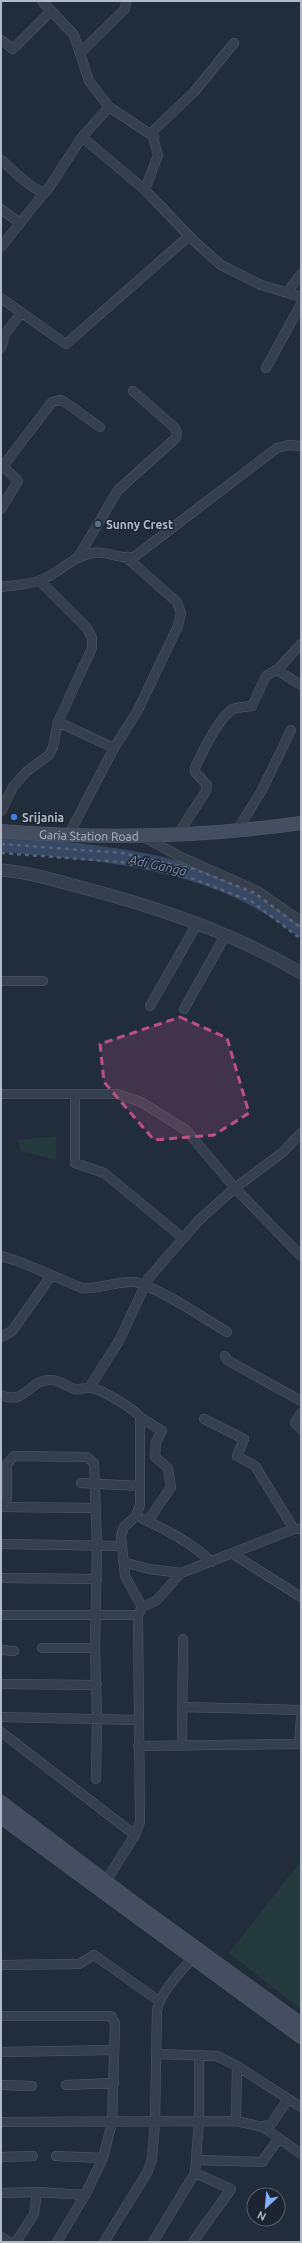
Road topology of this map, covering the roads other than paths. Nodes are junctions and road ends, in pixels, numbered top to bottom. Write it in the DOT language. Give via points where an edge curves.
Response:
graph roads {
  1 [pos="126,1"];
  2 [pos="47,4"];
  3 [pos="1,40"];
  4 [pos="234,43"];
  5 [pos="80,53"];
  6 [pos="109,106"];
  7 [pos="153,136"];
  8 [pos="82,137"];
  9 [pos="1,160"];
  10 [pos="146,190"];
  11 [pos="44,193"];
  12 [pos="1,209"];
  13 [pos="20,223"];
  14 [pos="189,236"];
  15 [pos="1,247"];
  16 [pos="301,274"];
  17 [pos="287,292"];
  18 [pos="301,297"];
  19 [pos="1,298"];
  20 [pos="301,304"];
  21 [pos="21,313"];
  22 [pos="1,348"];
  23 [pos="266,368"];
  24 [pos="133,390"];
  25 [pos="100,427"];
  26 [pos="301,446"];
  27 [pos="2,465"];
  28 [pos="1,508"];
  29 [pos="79,556"];
  30 [pos="127,558"];
  31 [pos="40,581"];
  32 [pos="1,587"];
  33 [pos="301,644"];
  34 [pos="276,670"];
  35 [pos="301,685"];
  36 [pos="58,722"];
  37 [pos="291,730"];
  38 [pos="114,748"];
  39 [pos="1,811"];
  40 [pos="301,823"];
  41 [pos="238,829"];
  42 [pos="1,831"];
  43 [pos="178,834"];
  44 [pos="140,835"];
  45 [pos="68,836"];
  46 [pos="1,870"];
  47 [pos="301,921"];
  48 [pos="197,924"];
  49 [pos="225,936"];
  50 [pos="301,973"];
  51 [pos="1,981"];
  52 [pos="43,981"];
  53 [pos="150,1006"];
  54 [pos="184,1009"];
  55 [pos="1,1094"];
  56 [pos="75,1095"];
  57 [pos="301,1133"];
  58 [pos="235,1188"];
  59 [pos="183,1238"];
  60 [pos="1,1256"];
  61 [pos="301,1256"];
  62 [pos="51,1276"];
  63 [pos="144,1284"];
  64 [pos="227,1332"];
  65 [pos="1,1337"];
  66 [pos="225,1356"];
  67 [pos="89,1388"];
  68 [pos="1,1395"];
  69 [pos="301,1401"];
  70 [pos="301,1413"];
  71 [pos="140,1417"];
  72 [pos="204,1419"];
  73 [pos="301,1429"];
  74 [pos="81,1483"];
  75 [pos="95,1484"];
  76 [pos="140,1486"];
  77 [pos="2,1507"];
  78 [pos="96,1508"];
  79 [pos="136,1516"];
  80 [pos="148,1521"];
  81 [pos="297,1529"];
  82 [pos="1,1544"];
  83 [pos="97,1545"];
  84 [pos="122,1546"];
  85 [pos="233,1554"];
  86 [pos="123,1562"];
  87 [pos="212,1562"];
  88 [pos="180,1573"];
  89 [pos="1,1578"];
  90 [pos="97,1579"];
  91 [pos="301,1597"];
  92 [pos="140,1611"];
  93 [pos="96,1614"];
  94 [pos="1,1615"];
  95 [pos="183,1639"];
  96 [pos="42,1648"];
  97 [pos="95,1648"];
  98 [pos="1,1650"];
  99 [pos="14,1651"];
  100 [pos="1,1684"];
  101 [pos="97,1685"];
  102 [pos="182,1707"];
  103 [pos="301,1710"];
  104 [pos="1,1717"];
  105 [pos="301,1718"];
  106 [pos="97,1719"];
  107 [pos="137,1720"];
  108 [pos="1,1732"];
  109 [pos="300,1744"];
  110 [pos="138,1746"];
  111 [pos="182,1746"];
  112 [pos="96,1779"];
  113 [pos="1,1802"];
  114 [pos="1,1820"];
  115 [pos="135,1835"];
  116 [pos="43,1840"];
  117 [pos="106,1881"];
  118 [pos="196,1954"];
  119 [pos="1,1965"];
  120 [pos="159,2001"];
  121 [pos="1,2016"];
  122 [pos="301,2024"];
  123 [pos="301,2037"];
  124 [pos="114,2050"];
  125 [pos="1,2052"];
  126 [pos="156,2054"];
  127 [pos="199,2055"];
  128 [pos="237,2066"];
  129 [pos="114,2083"];
  130 [pos="1,2085"];
  131 [pos="66,2085"];
  132 [pos="32,2086"];
  133 [pos="288,2099"];
  134 [pos="301,2107"];
  135 [pos="199,2121"];
  136 [pos="236,2121"];
  137 [pos="1,2122"];
  138 [pos="156,2122"];
  139 [pos="112,2123"];
  140 [pos="263,2127"];
  141 [pos="280,2138"];
  142 [pos="301,2154"];
  143 [pos="33,2156"];
  144 [pos="56,2156"];
  145 [pos="1,2157"];
  146 [pos="103,2158"];
  147 [pos="196,2160"];
  148 [pos="195,2173"];
  149 [pos="37,2192"];
  150 [pos="1,2193"];
  151 [pos="85,2195"];
  152 [pos="8,2241"];
  153 [pos="57,2242"];
  154 [pos="104,2242"];
  155 [pos="153,2242"];
  156 [pos="193,2242"];
  1 -- 5 [label="street" via="125,9"];
  2 -- 3 [label="street" via="12,49"];
  2 -- 5 [label="street" via="74,35"];
  4 -- 7 [label="street" via="194,92 153,131"];
  5 -- 6 [label="street" via="89,81"];
  6 -- 7 [label="street"];
  6 -- 8 [label="street"];
  7 -- 10 [label="street" via="158,156"];
  8 -- 10 [label="street"];
  8 -- 11 [label="street"];
  9 -- 11 [label="street" via="34,188"];
  10 -- 14 [label="street"];
  11 -- 13 [label="street"];
  12 -- 13 [label="street"];
  13 -- 15 [label="street"];
  14 -- 17 [label="street" via="221,266 261,285"];
  14 -- 21 [label="street" via="66,344"];
  16 -- 17 [label="street"];
  17 -- 18 [label="street"];
  19 -- 21 [label="street"];
  20 -- 23 [label="street"];
  21 -- 22 [label="street" via="5,334"];
  24 -- 29 [label="street" via="174,427 176,438 118,490"];
  25 -- 27 [label="street" via="66,403 56,400"];
  26 -- 30 [label="street" via="277,448 134,556"];
  27 -- 28 [label="street" via="18,480"];
  29 -- 30 [label="street" via="106,552"];
  29 -- 31 [label="street"];
  30 -- 38 [label="street" via="176,602 181,613 178,626 137,712"];
  31 -- 32 [label="street"];
  31 -- 36 [label="street" via="88,628 92,638 92,648"];
  33 -- 34 [label="street"];
  34 -- 35 [label="street"];
  34 -- 43 [label="street" via="272,670 266,676 252,706 240,707 228,713 212,736 195,768 195,772 207,785 206,791"];
  36 -- 38 [label="street"];
  36 -- 39 [label="street" via="49,755 26,772 12,787"];
  37 -- 41 [label="street" via="262,790"];
  38 -- 45 [label="street"];
  40 -- 41 [label="main road, Garia Station Road"];
  41 -- 43 [label="main road, Garia Station Road"];
  42 -- 45 [label="main road, Garia Station Road"];
  43 -- 44 [label="main road, Garia Station Road"];
  44 -- 45 [label="main road, Garia Station Road"];
  44 -- 47 [label="street" via="179,856 257,891"];
  46 -- 48 [label="street" via="31,874 108,894"];
  48 -- 49 [label="street"];
  48 -- 53 [label="street"];
  49 -- 50 [label="street" via="281,961"];
  49 -- 54 [label="street"];
  51 -- 52 [label="street"];
  55 -- 56 [label="street"];
  56 -- 58 [label="street" via="117,1094 162,1113 186,1130"];
  56 -- 59 [label="street" via="75,1163 104,1173"];
  57 -- 58 [label="street" via="283,1152"];
  58 -- 59 [label="street"];
  58 -- 61 [label="street"];
  59 -- 63 [label="street"];
  60 -- 62 [label="street"];
  62 -- 63 [label="street" via="82,1288 92,1289 120,1282"];
  62 -- 65 [label="street" via="12,1331"];
  63 -- 64 [label="street"];
  63 -- 67 [label="street" via="119,1341"];
  66 -- 69 [label="street" via="227,1360"];
  67 -- 68 [label="street" via="76,1389 51,1380 34,1386 23,1396 16,1398"];
  67 -- 71 [label="street" via="128,1406"];
  70 -- 73 [label="street" via="295,1423"];
  71 -- 76 [label="street"];
  71 -- 80 [label="street" via="162,1431 156,1442 155,1457 168,1468 171,1487"];
  72 -- 81 [label="street" via="244,1439 237,1456 255,1466"];
  74 -- 75 [label="street"];
  75 -- 76 [label="street"];
  75 -- 77 [label="street" via="94,1463 87,1457 14,1456 7,1464 7,1498"];
  75 -- 78 [label="street"];
  76 -- 79 [label="street" via="140,1505"];
  77 -- 78 [label="street"];
  78 -- 83 [label="street"];
  79 -- 80 [label="street"];
  79 -- 84 [label="street" via="124,1527 121,1535"];
  80 -- 87 [label="street" via="179,1536"];
  81 -- 85 [label="street"];
  82 -- 83 [label="street"];
  83 -- 84 [label="street"];
  83 -- 90 [label="street"];
  84 -- 86 [label="street"];
  85 -- 87 [label="street"];
  85 -- 91 [label="street"];
  86 -- 88 [label="street"];
  86 -- 92 [label="street" via="125,1576"];
  87 -- 88 [label="street"];
  88 -- 92 [label="street" via="156,1601"];
  89 -- 90 [label="street"];
  90 -- 93 [label="street"];
  92 -- 93 [label="street"];
  92 -- 107 [label="street"];
  93 -- 94 [label="street"];
  93 -- 97 [label="street"];
  95 -- 102 [label="street"];
  96 -- 97 [label="street"];
  97 -- 101 [label="street"];
  98 -- 99 [label="street"];
  100 -- 101 [label="street"];
  101 -- 106 [label="street"];
  102 -- 103 [label="street"];
  102 -- 111 [label="street"];
  104 -- 106 [label="street"];
  105 -- 109 [label="street"];
  106 -- 107 [label="street"];
  106 -- 112 [label="street"];
  107 -- 110 [label="street"];
  108 -- 115 [label="street"];
  109 -- 111 [label="street"];
  110 -- 111 [label="street"];
  110 -- 115 [label="street" via="140,1822"];
  113 -- 116 [label="main road"];
  114 -- 116 [label="main road"];
  115 -- 117 [label="street"];
  116 -- 117 [label="main road"];
  116 -- 118 [label="main road"];
  117 -- 118 [label="main road"];
  118 -- 120 [label="street"];
  118 -- 122 [label="main road"];
  118 -- 123 [label="main road"];
  119 -- 120 [label="street" via="78,1964 94,1955"];
  120 -- 126 [label="street"];
  121 -- 124 [label="street" via="111,2016 115,2023"];
  124 -- 125 [label="street"];
  124 -- 129 [label="street"];
  126 -- 127 [label="street"];
  126 -- 138 [label="street"];
  127 -- 128 [label="street" via="217,2056"];
  127 -- 135 [label="street"];
  128 -- 133 [label="street"];
  128 -- 136 [label="street"];
  129 -- 131 [label="street"];
  129 -- 139 [label="street"];
  130 -- 132 [label="street"];
  133 -- 134 [label="street"];
  133 -- 140 [label="street" via="272,2123"];
  135 -- 136 [label="street"];
  135 -- 138 [label="street"];
  135 -- 147 [label="street"];
  136 -- 140 [label="street"];
  137 -- 139 [label="street"];
  138 -- 139 [label="street"];
  138 -- 154 [label="street" via="152,2159 147,2173"];
  139 -- 146 [label="street"];
  140 -- 141 [label="street"];
  141 -- 142 [label="street"];
  141 -- 147 [label="street" via="262,2162"];
  143 -- 145 [label="street"];
  144 -- 146 [label="street"];
  146 -- 151 [label="street"];
  147 -- 148 [label="street"];
  148 -- 155 [label="street"];
  148 -- 156 [label="street" via="231,2189"];
  149 -- 150 [label="street"];
  149 -- 151 [label="street"];
  149 -- 152 [label="street" via="34,2214"];
  151 -- 153 [label="street"];
}
